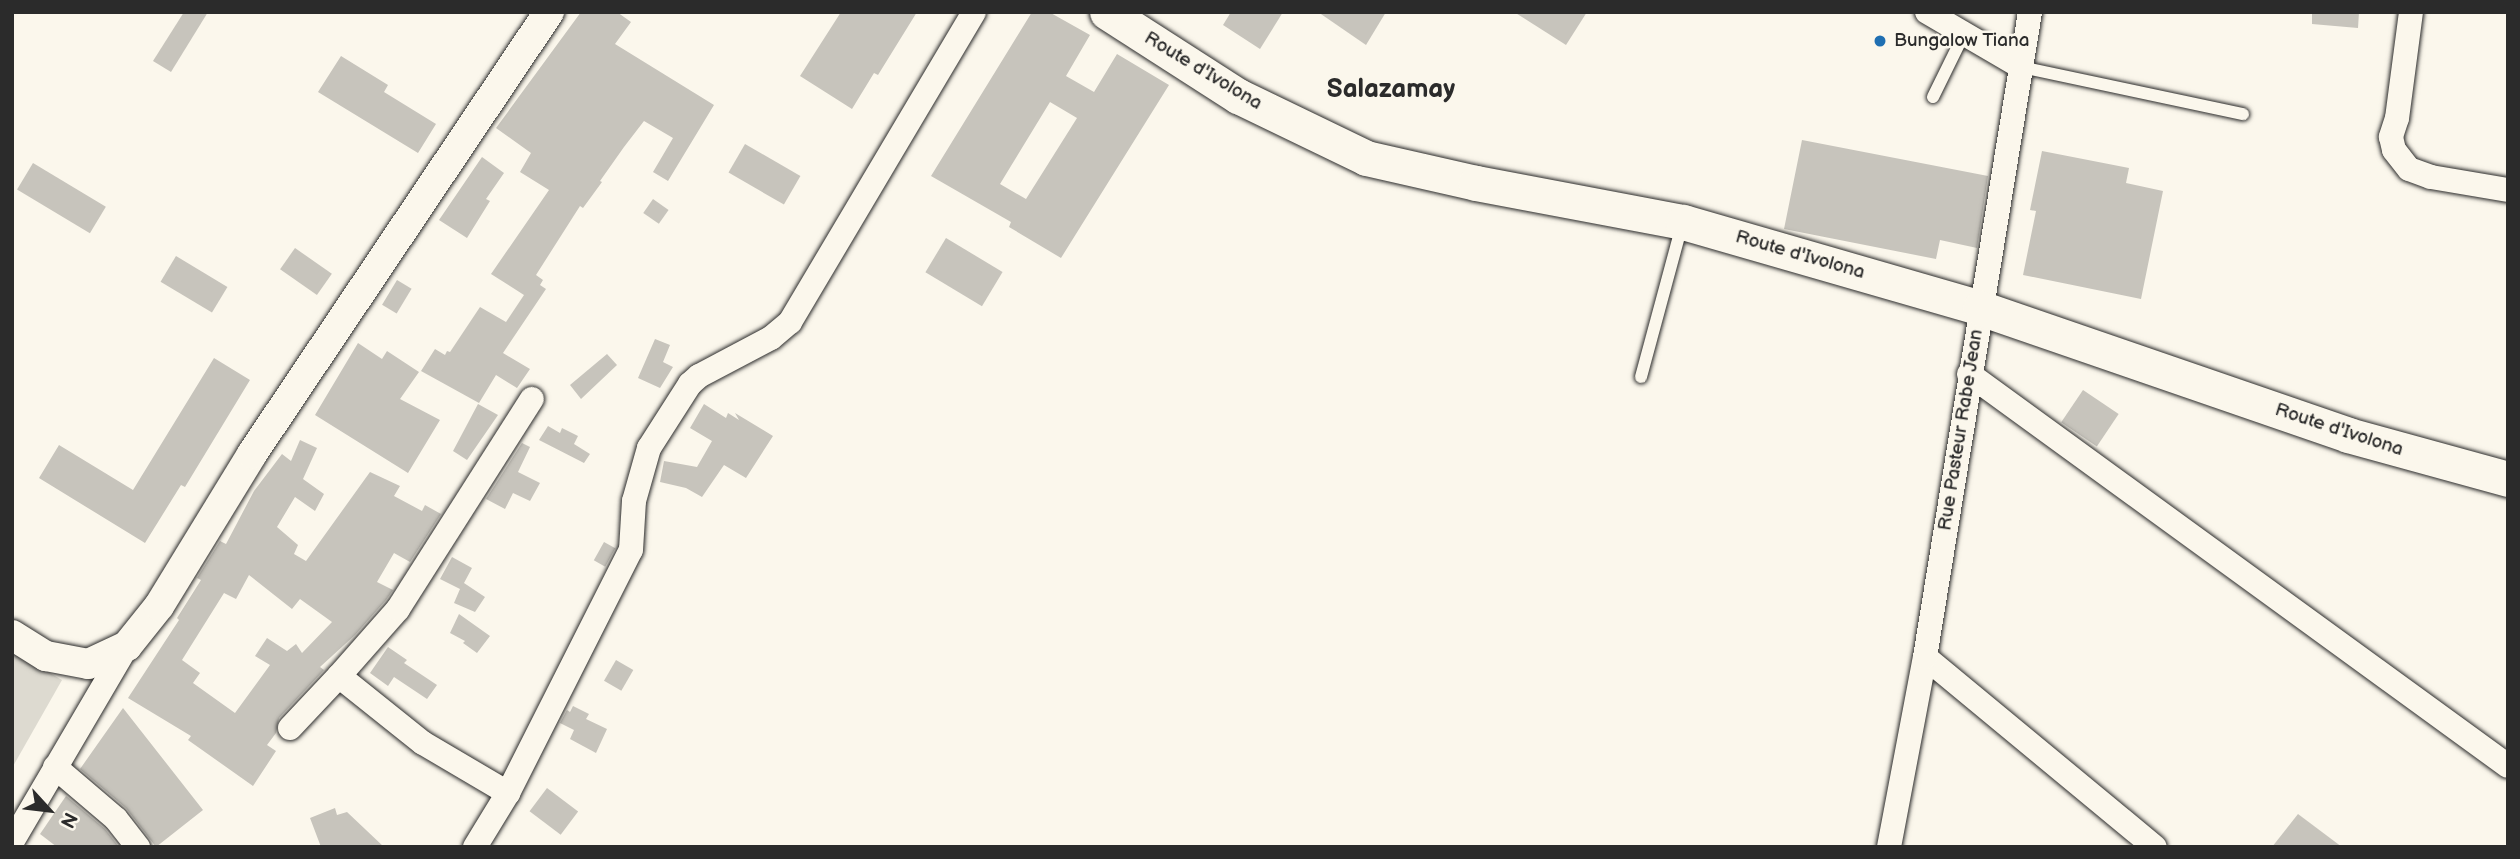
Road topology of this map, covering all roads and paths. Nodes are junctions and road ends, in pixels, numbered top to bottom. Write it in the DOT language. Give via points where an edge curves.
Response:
graph roads {
  1 [pos="550,12"];
  2 [pos="974,12"];
  3 [pos="1107,12"];
  4 [pos="1927,12"];
  5 [pos="2030,12"];
  6 [pos="2411,12"];
  7 [pos="1964,34"];
  8 [pos="2021,67"];
  9 [pos="1933,97"];
  10 [pos="2243,114"];
  11 [pos="2508,190"];
  12 [pos="1683,222"];
  13 [pos="1980,308"];
  14 [pos="1969,374"];
  15 [pos="1641,377"];
  16 [pos="532,399"];
  17 [pos="2508,479"];
  18 [pos="12,635"];
  19 [pos="127,646"];
  20 [pos="1925,657"];
  21 [pos="339,676"];
  22 [pos="290,728"];
  23 [pos="2508,766"];
  24 [pos="55,767"];
  25 [pos="508,793"];
  26 [pos="12,842"];
  27 [pos="138,847"];
  28 [pos="475,847"];
  29 [pos="1889,847"];
  30 [pos="2155,847"];
  1 -- 19 [label="street" via="252,454 159,606"];
  2 -- 25 [label="street" via="790,322 771,338 690,384 649,448 634,501 631,550"];
  3 -- 12 [label="main road, Route d'Ivolona" via="1238,96 1366,158"];
  4 -- 7 [label="street"];
  5 -- 8 [label="street, Rue Pasteur Rabe Jean"];
  6 -- 11 [label="street" via="2391,137 2394,150 2409,169 2431,177"];
  7 -- 8 [label="street"];
  7 -- 9 [label="lane"];
  8 -- 10 [label="lane"];
  8 -- 13 [label="street, Rue Pasteur Rabe Jean"];
  12 -- 13 [label="main road, Route d'Ivolona"];
  12 -- 15 [label="lane"];
  13 -- 14 [label="street, Rue Pasteur Rabe Jean"];
  13 -- 17 [label="main road, Route d'Ivolona" via="2348,435"];
  14 -- 20 [label="street, Rue Pasteur Rabe Jean"];
  14 -- 23 [label="street"];
  16 -- 21 [label="street" via="398,609"];
  18 -- 19 [label="street" via="46,656 88,664"];
  19 -- 24 [label="street"];
  20 -- 29 [label="street, Rue Pasteur Rabe Jean"];
  20 -- 30 [label="street"];
  21 -- 22 [label="street"];
  21 -- 25 [label="street" via="423,743"];
  24 -- 26 [label="street"];
  24 -- 27 [label="street" via="116,819"];
  25 -- 28 [label="street"];
}
